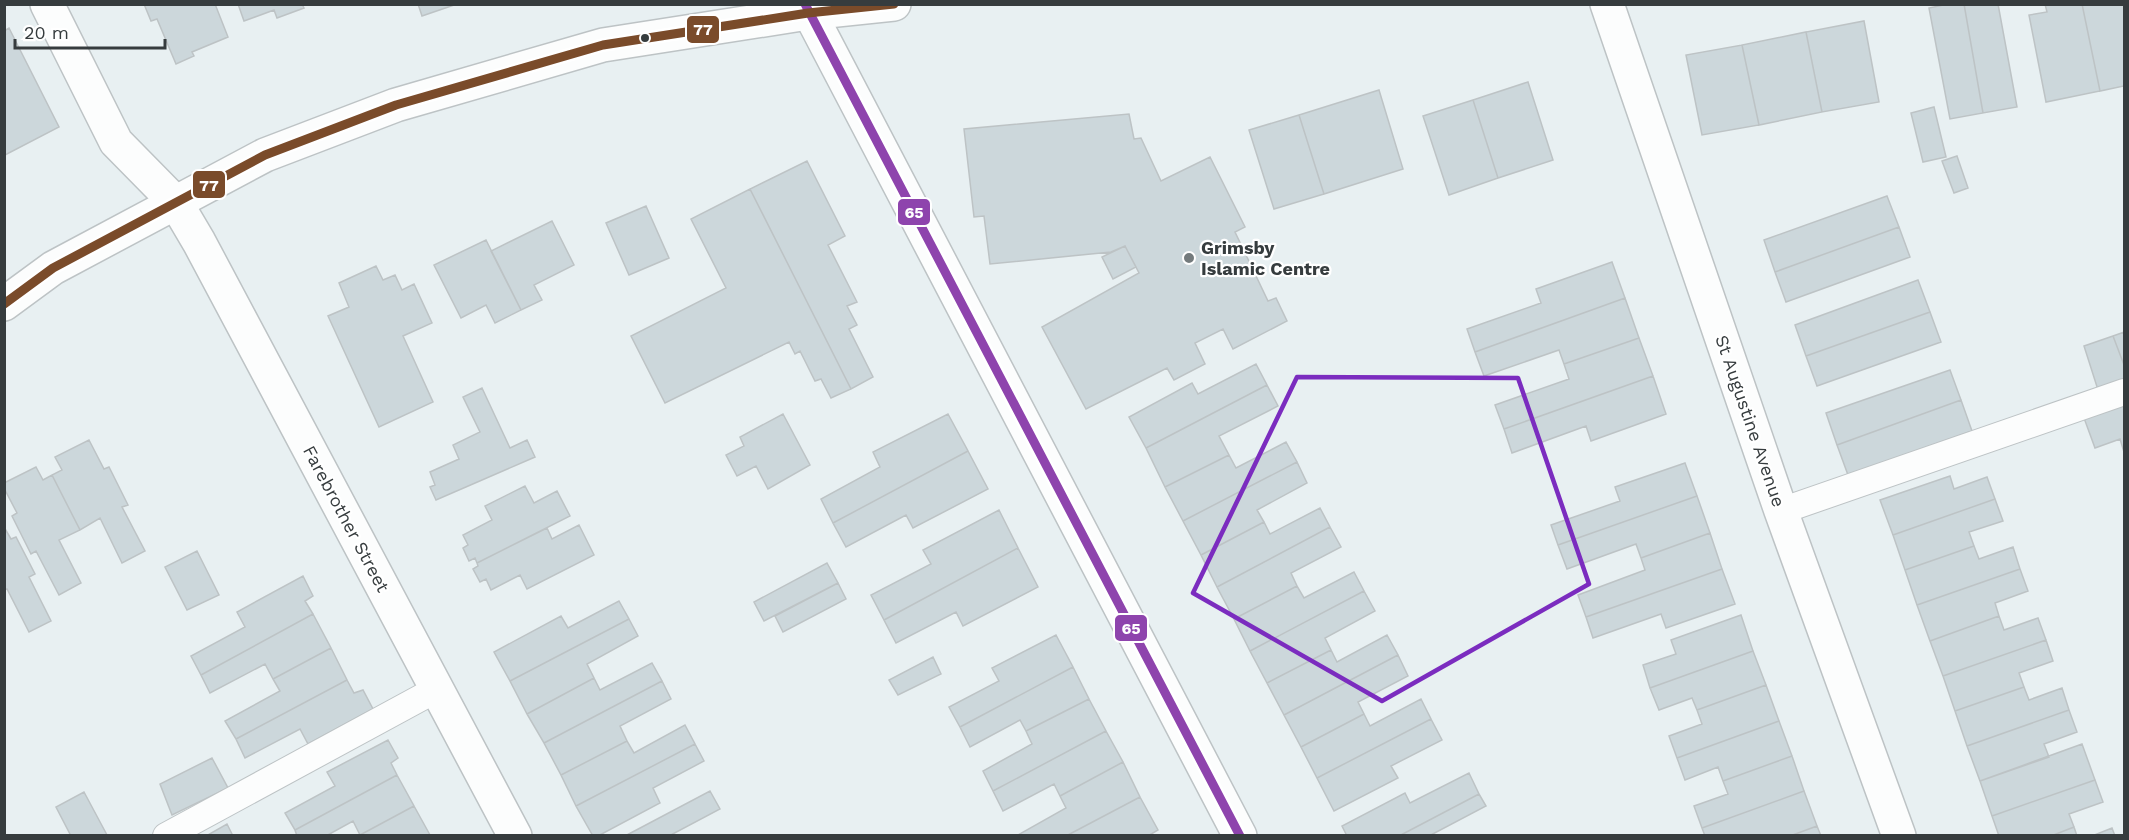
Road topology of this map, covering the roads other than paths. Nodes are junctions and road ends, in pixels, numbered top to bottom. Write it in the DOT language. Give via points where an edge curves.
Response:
graph roads {
  1 [pos="47,4"];
  2 [pos="894,4"];
  3 [pos="1607,4"];
  4 [pos="806,9"];
  5 [pos="176,203"];
  6 [pos="4,304"];
  7 [pos="2124,392"];
  8 [pos="1781,511"];
  9 [pos="437,689"];
  10 [pos="166,836"];
  11 [pos="515,836"];
  12 [pos="1240,836"];
  13 [pos="1899,836"];
  1 -- 5 [label="main road, Farebrother Street" via="116,142"];
  2 -- 4 [label="main road"];
  3 -- 8 [label="main road, St Augustine Avenue"];
  4 -- 5 [label="main road" via="603,45 396,105 265,155"];
  4 -- 12 [label="main road"];
  5 -- 6 [label="main road" via="53,268"];
  5 -- 9 [label="main road, Farebrother Street"];
  7 -- 8 [label="lane"];
  8 -- 13 [label="main road, St Augustine Avenue"];
  9 -- 10 [label="lane"];
  9 -- 11 [label="main road, Farebrother Street"];
}
